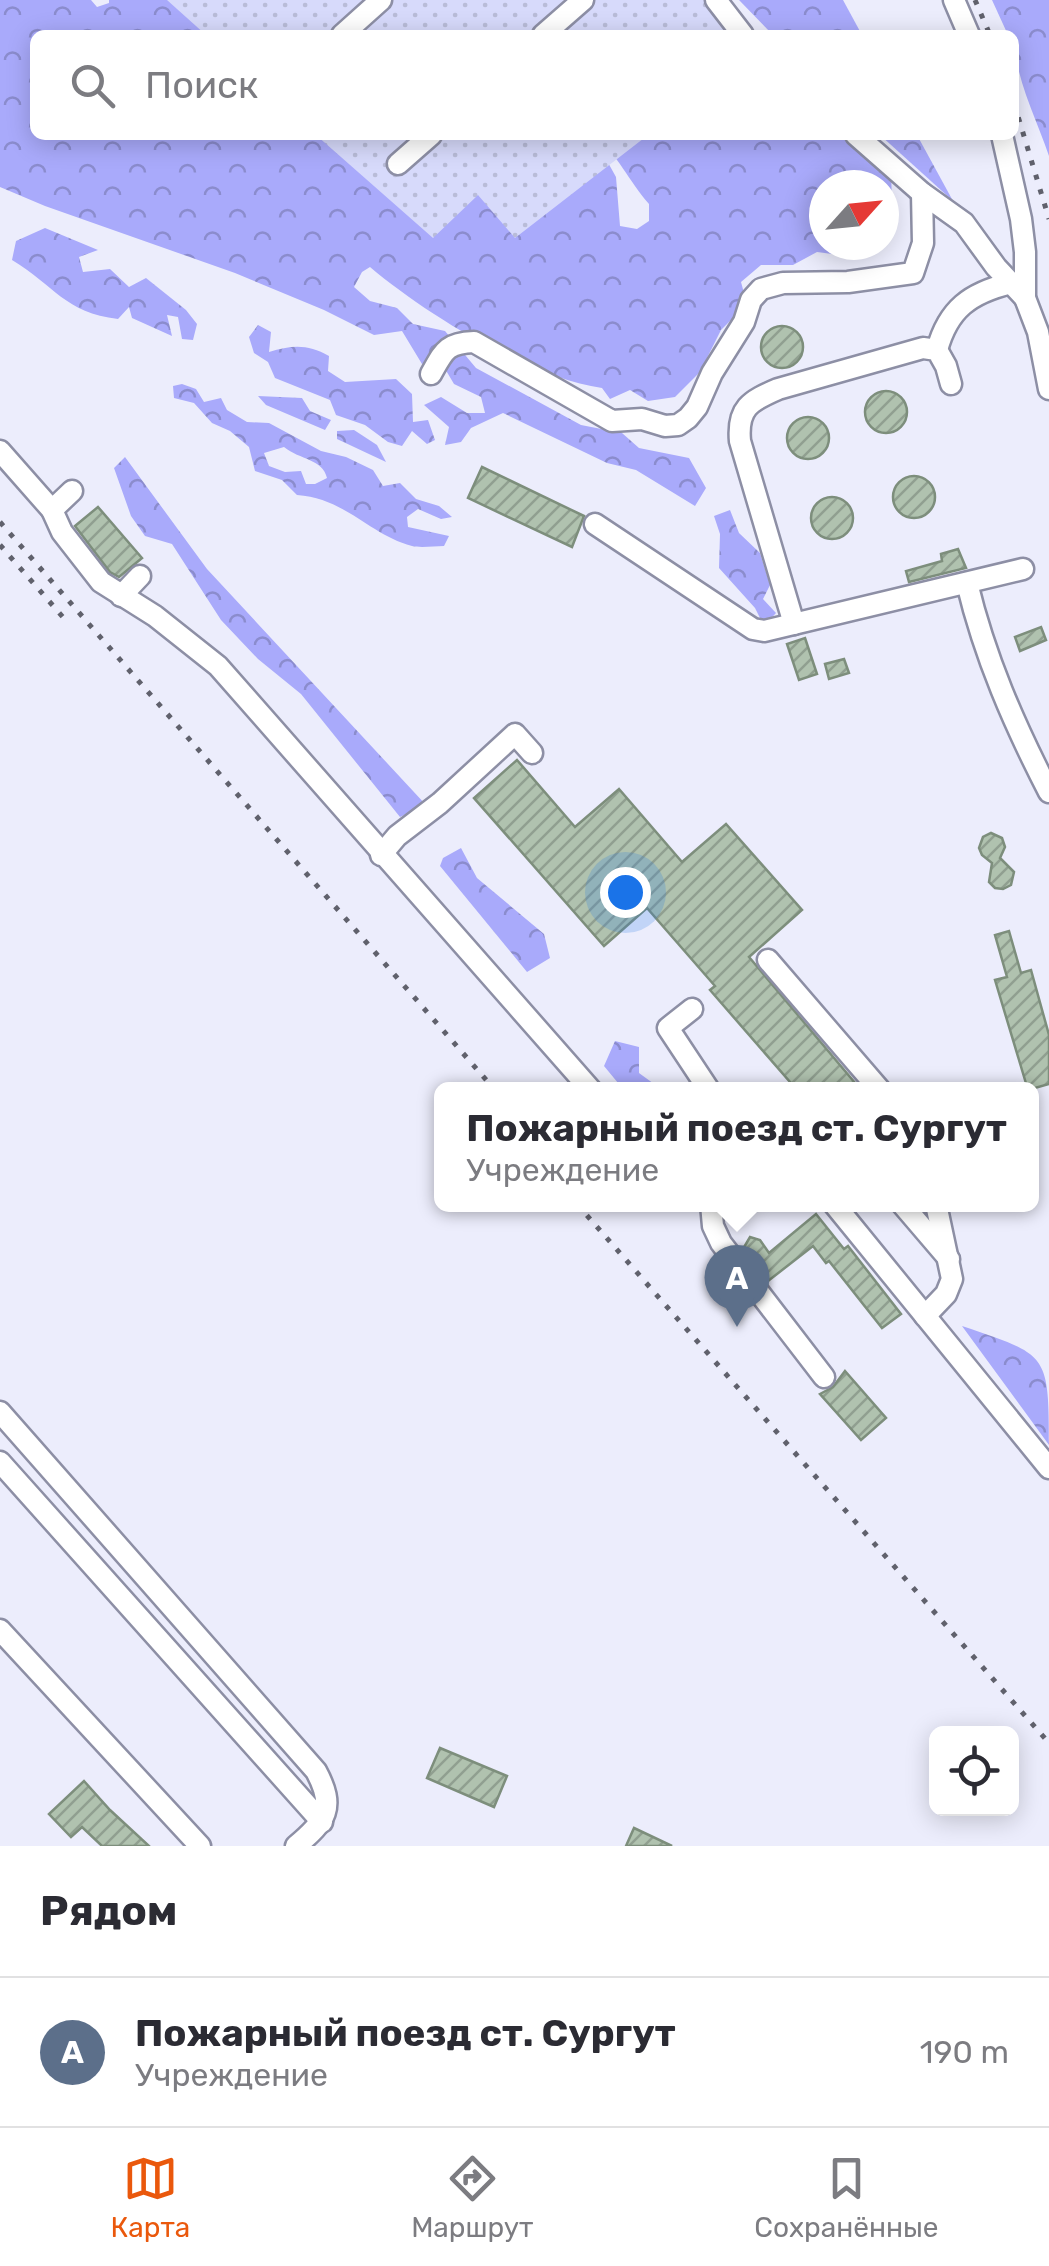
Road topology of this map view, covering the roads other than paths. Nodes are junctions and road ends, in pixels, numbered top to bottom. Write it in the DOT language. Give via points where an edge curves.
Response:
graph roads {
  1 [pos="381,0"];
  2 [pos="582,0"];
  3 [pos="716,0"];
  4 [pos="954,0"];
  5 [pos="348,30"];
  6 [pos="549,30"];
  7 [pos="739,30"];
  8 [pos="967,30"];
  9 [pos="425,140"];
  10 [pos="862,140"];
  11 [pos="1003,140"];
  12 [pos="398,164"];
  13 [pos="922,193"];
  14 [pos="1018,291"];
  15 [pos="937,350"];
  16 [pos="431,374"];
  17 [pos="951,384"];
  18 [pos="1049,389"];
  19 [pos="0,451"];
  20 [pos="72,491"];
  21 [pos="52,510"];
  22 [pos="595,524"];
  23 [pos="1023,569"];
  24 [pos="140,576"];
  25 [pos="967,583"];
  26 [pos="120,596"];
  27 [pos="794,624"];
  28 [pos="532,753"];
  29 [pos="1049,792"];
  30 [pos="381,854"];
  31 [pos="768,960"];
  32 [pos="692,1009"];
  33 [pos="583,1082"];
  34 [pos="704,1082"];
  35 [pos="873,1082"];
  36 [pos="712,1212"];
  37 [pos="840,1212"];
  38 [pos="909,1212"];
  39 [pos="938,1212"];
  40 [pos="950,1260"];
  41 [pos="924,1316"];
  42 [pos="824,1378"];
  43 [pos="0,1412"];
  44 [pos="0,1462"];
  45 [pos="1049,1468"];
  46 [pos="0,1630"];
  47 [pos="322,1822"];
  48 [pos="200,1846"];
  49 [pos="296,1846"];
  1 -- 5 [label="lane"];
  2 -- 6 [label="lane"];
  3 -- 7 [label="lane"];
  4 -- 8 [label="lane"];
  9 -- 12 [label="lane"];
  10 -- 13 [label="lane"];
  11 -- 14 [label="lane" via="1026,252"];
  13 -- 14 [label="lane" via="964,223"];
  13 -- 16 [label="lane" via="923,243 913,273 762,289 697,406 678,425 612,421 474,342 445,350"];
  14 -- 15 [label="lane" via="979,294 958,308 944,324"];
  14 -- 18 [label="lane" via="1038,332"];
  15 -- 17 [label="lane"];
  15 -- 27 [label="lane" via="923,348 778,389 743,411 740,440"];
  19 -- 21 [label="lane"];
  20 -- 21 [label="lane"];
  21 -- 26 [label="lane" via="101,582"];
  22 -- 27 [label="lane" via="752,629"];
  23 -- 25 [label="lane"];
  24 -- 26 [label="lane"];
  25 -- 27 [label="lane"];
  25 -- 29 [label="lane" via="1008,712"];
  26 -- 30 [label="lane" via="218,666"];
  28 -- 30 [label="lane" via="514,734"];
  30 -- 33 [label="lane"];
  31 -- 35 [label="lane"];
  32 -- 34 [label="lane" via="668,1028"];
  36 -- 42 [label="lane" via="720,1243"];
  37 -- 41 [label="lane"];
  38 -- 40 [label="lane"];
  39 -- 40 [label="lane"];
  40 -- 41 [label="lane" via="946,1294"];
  41 -- 45 [label="lane"];
  43 -- 47 [label="lane" via="316,1771 328,1804"];
  44 -- 47 [label="lane"];
  46 -- 48 [label="lane"];
  47 -- 49 [label="lane"];
}
